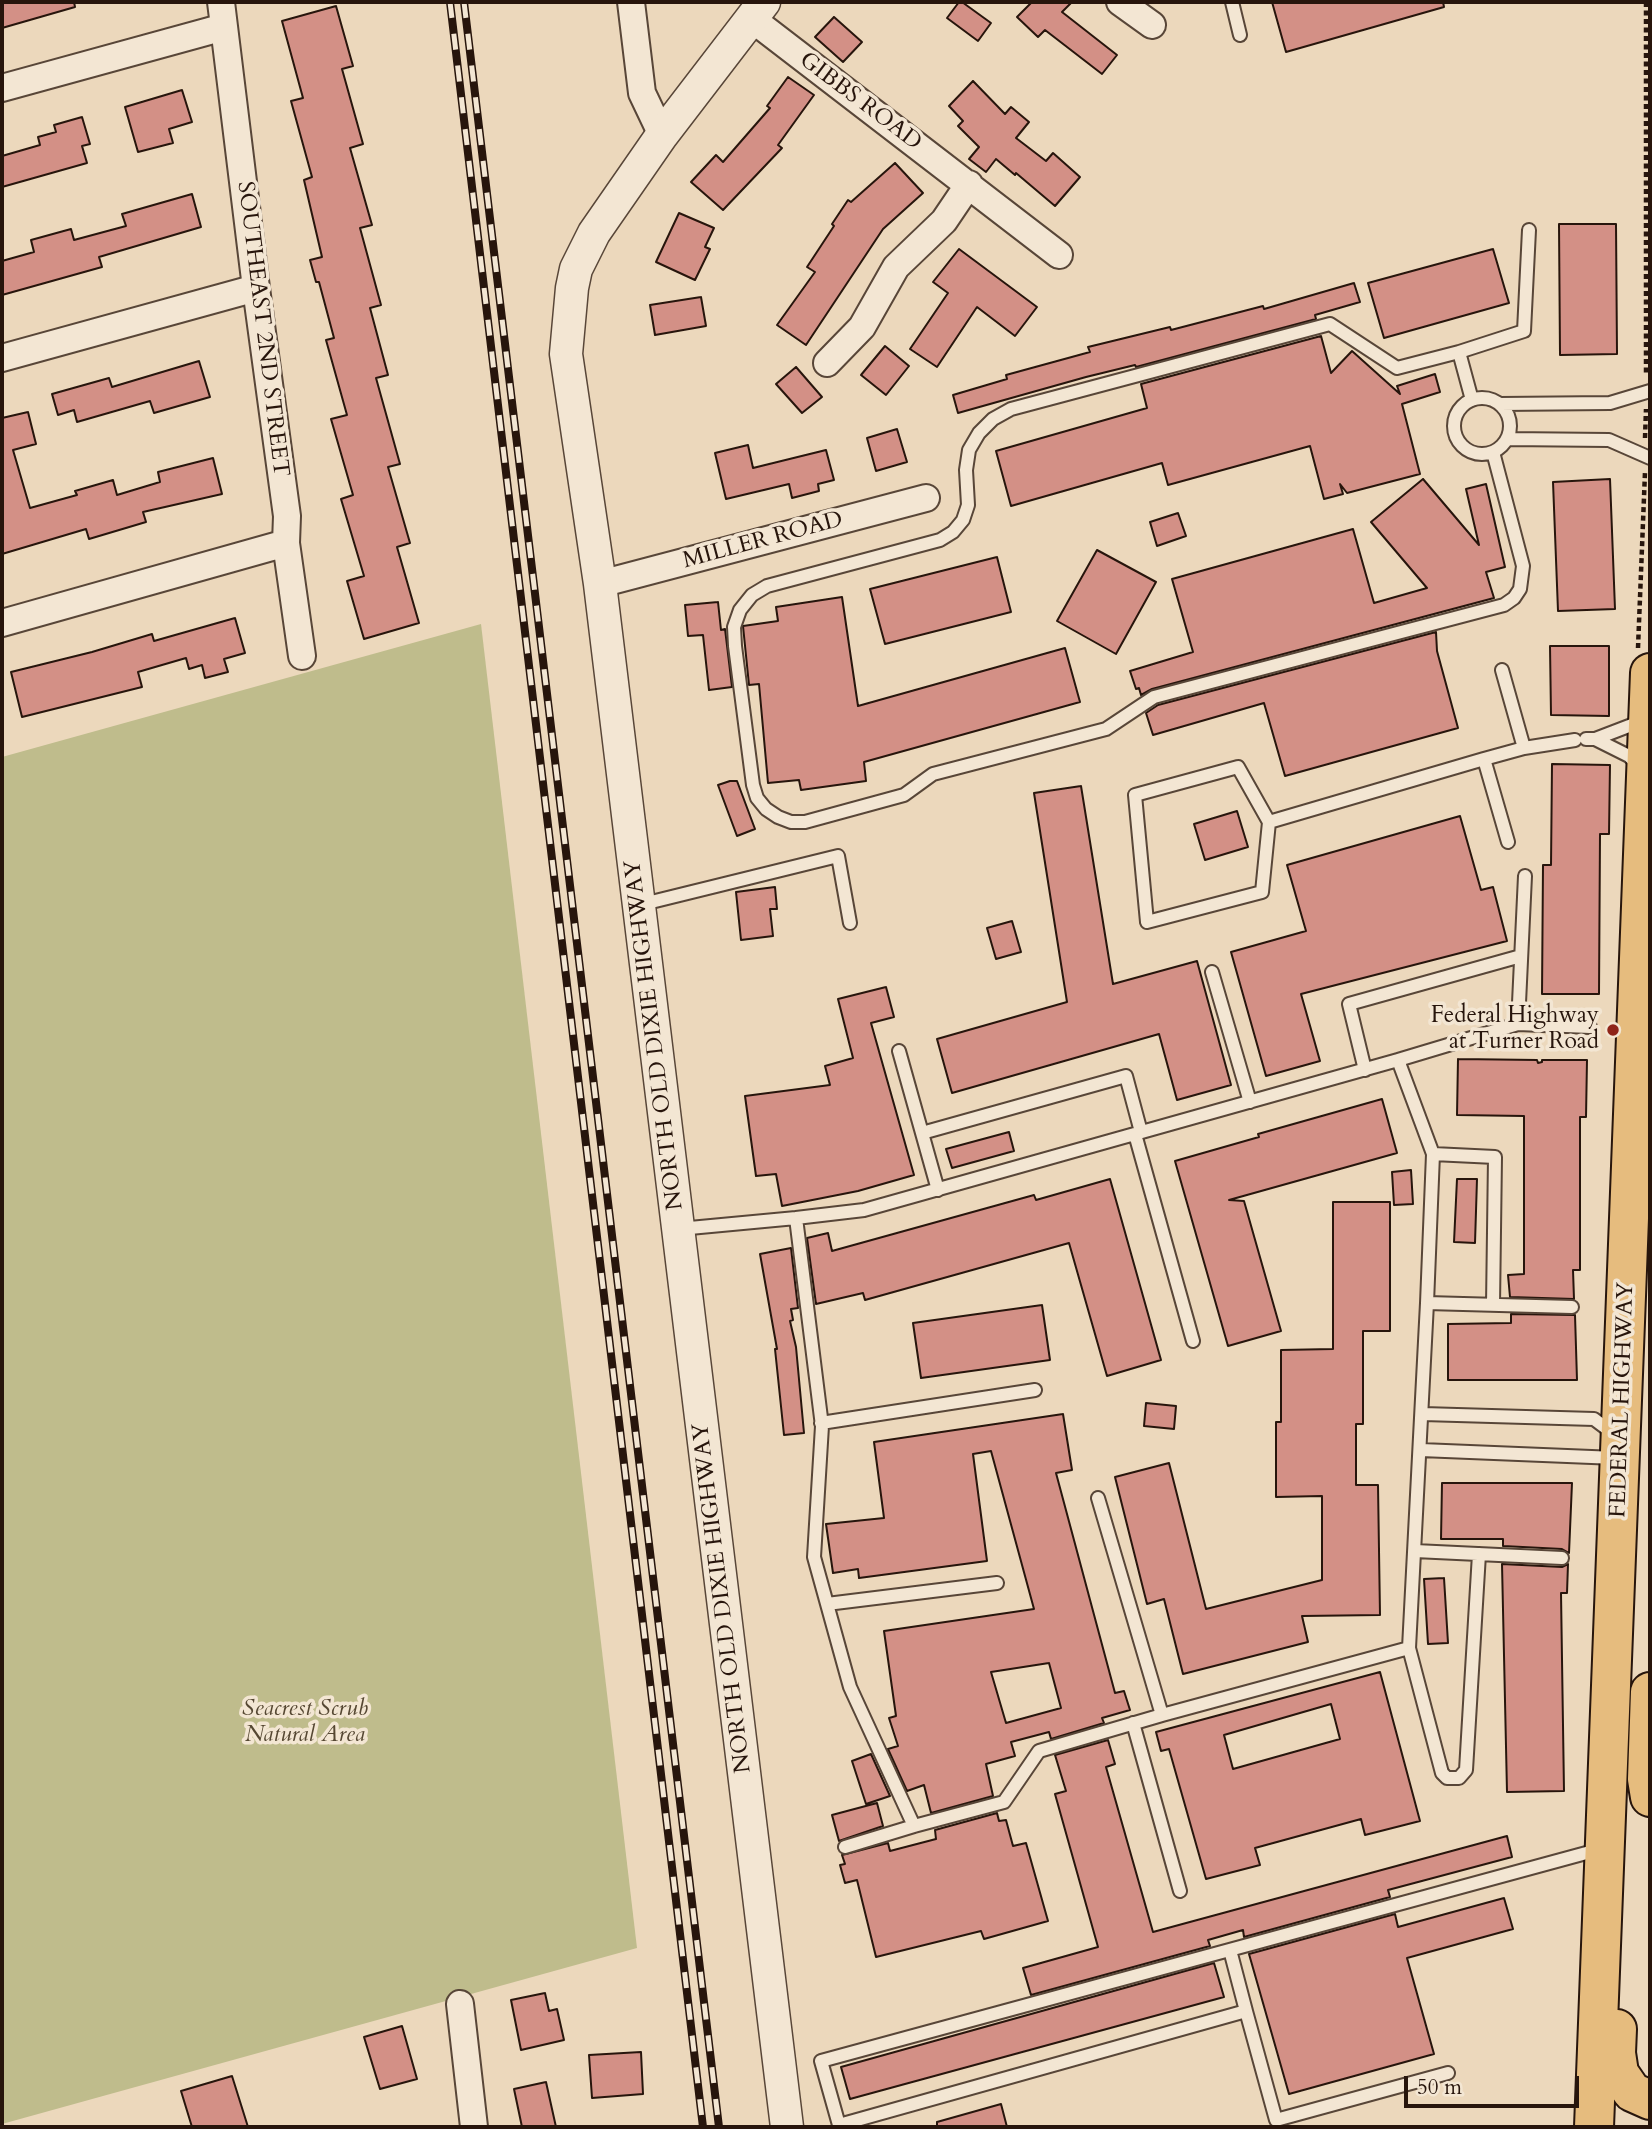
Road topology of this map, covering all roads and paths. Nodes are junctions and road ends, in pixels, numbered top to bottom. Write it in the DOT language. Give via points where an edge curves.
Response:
graph roads {
  1 [pos="631,2"];
  2 [pos="1120,2"];
  3 [pos="1232,2"];
  4 [pos="1646,2"];
  5 [pos="758,10"];
  6 [pos="223,14"];
  7 [pos="1152,25"];
  8 [pos="1240,35"];
  9 [pos="2,88"];
  10 [pos="662,135"];
  11 [pos="969,184"];
  12 [pos="1529,230"];
  13 [pos="1059,255"];
  14 [pos="256,288"];
  15 [pos="1459,352"];
  16 [pos="2,358"];
  17 [pos="827,363"];
  18 [pos="1648,392"];
  19 [pos="1472,400"];
  20 [pos="1500,404"];
  21 [pos="1507,439"];
  22 [pos="1493,452"];
  23 [pos="1648,457"];
  24 [pos="926,498"];
  25 [pos="286,543"];
  26 [pos="600,584"];
  27 [pos="2,623"];
  28 [pos="302,656"];
  29 [pos="1644,665"];
  30 [pos="1502,670"];
  31 [pos="1649,718"];
  32 [pos="1585,739"];
  33 [pos="1524,748"];
  34 [pos="1484,760"];
  35 [pos="1648,790"];
  36 [pos="1269,822"];
  37 [pos="1508,842"];
  38 [pos="1525,876"];
  39 [pos="639,905"];
  40 [pos="849,923"];
  41 [pos="1521,956"];
  42 [pos="1212,972"];
  43 [pos="1518,1024"];
  44 [pos="1590,1027"];
  45 [pos="899,1051"];
  46 [pos="1398,1060"];
  47 [pos="1365,1069"];
  48 [pos="1250,1102"];
  49 [pos="922,1133"];
  50 [pos="1138,1133"];
  51 [pos="1433,1154"];
  52 [pos="938,1190"];
  53 [pos="796,1218"];
  54 [pos="678,1229"];
  55 [pos="1427,1303"];
  56 [pos="1493,1305"];
  57 [pos="1572,1307"];
  58 [pos="1193,1341"];
  59 [pos="1035,1390"];
  60 [pos="1423,1414"];
  61 [pos="821,1423"];
  62 [pos="1421,1450"];
  63 [pos="1631,1456"];
  64 [pos="1098,1498"];
  65 [pos="1415,1551"];
  66 [pos="1479,1554"];
  67 [pos="1562,1558"];
  68 [pos="997,1583"];
  69 [pos="827,1604"];
  70 [pos="1409,1647"];
  71 [pos="1650,1692"];
  72 [pos="1162,1715"];
  73 [pos="1133,1723"];
  74 [pos="1650,1797"];
  75 [pos="914,1826"];
  76 [pos="1606,1841"];
  77 [pos="845,1847"];
  78 [pos="1180,1891"];
  79 [pos="1230,1950"];
  80 [pos="460,2004"];
  81 [pos="1246,2011"];
  82 [pos="1448,2073"];
  83 [pos="1650,2100"];
  84 [pos="474,2127"];
  85 [pos="787,2127"];
  86 [pos="1594,2127"];
  1 -- 10 [label="street" via="642,93"];
  2 -- 7 [label="street"];
  3 -- 8 [label="lane"];
  4 -- 18 [label="path"];
  5 -- 10 [label="street, NORTH OLD DIXIE HIGHWAY"];
  5 -- 11 [label="street, GIBBS ROAD"];
  6 -- 9 [label="street"];
  6 -- 14 [label="street, SOUTHEAST 2ND STREET"];
  10 -- 26 [label="street, NORTH OLD DIXIE HIGHWAY" via="594,233 572,288 566,354"];
  11 -- 13 [label="street, GIBBS ROAD"];
  11 -- 17 [label="street" via="944,221 897,267 862,327"];
  12 -- 15 [label="lane" via="1524,331"];
  14 -- 16 [label="street"];
  14 -- 25 [label="street, SOUTHEAST 2ND STREET" via="287,516"];
  15 -- 19 [label="lane"];
  15 -- 22 [label="lane" via="1397,368 1330,324 1011,409 993,419 970,450 968,506 953,532 940,540 767,586 740,610 734,627 735,646 757,798 778,817 805,822 904,795 933,774 1106,729 1154,697 1504,605 1521,589 1523,566"];
  18 -- 20 [label="lane" via="1611,403"];
  18 -- 23 [label="path"];
  19 -- 20 [label="lane" via="1491,399"];
  19 -- 22 [label="lane" via="1457,413 1458,441 1473,453"];
  20 -- 21 [label="lane" via="1510,420"];
  21 -- 22 [label="lane"];
  21 -- 23 [label="lane" via="1609,440"];
  23 -- 29 [label="path"];
  24 -- 26 [label="street, MILLER ROAD"];
  25 -- 27 [label="street"];
  25 -- 28 [label="street, SOUTHEAST 2ND STREET"];
  26 -- 39 [label="street, NORTH OLD DIXIE HIGHWAY"];
  29 -- 31 [label="main road, FEDERAL HIGHWAY"];
  30 -- 33 [label="lane"];
  31 -- 32 [label="lane"];
  31 -- 35 [label="main road, FEDERAL HIGHWAY"];
  32 -- 33 [label="lane"];
  32 -- 35 [label="lane" via="1629,756"];
  33 -- 34 [label="lane"];
  34 -- 36 [label="lane"];
  34 -- 37 [label="lane"];
  35 -- 63 [label="main road, FEDERAL HIGHWAY"];
  36 -- 36 [label="lane" via="1238,767 1135,795 1147,922 1262,892"];
  38 -- 41 [label="lane"];
  39 -- 40 [label="lane" via="838,856"];
  39 -- 54 [label="street, NORTH OLD DIXIE HIGHWAY"];
  41 -- 43 [label="lane"];
  41 -- 47 [label="lane" via="1349,1004"];
  42 -- 48 [label="lane"];
  43 -- 44 [label="lane"];
  43 -- 46 [label="lane"];
  45 -- 49 [label="lane"];
  46 -- 47 [label="lane"];
  46 -- 51 [label="lane"];
  47 -- 48 [label="lane"];
  48 -- 50 [label="lane"];
  49 -- 50 [label="lane" via="1126,1076"];
  49 -- 52 [label="lane"];
  50 -- 52 [label="lane"];
  50 -- 58 [label="lane"];
  51 -- 55 [label="lane"];
  51 -- 56 [label="lane" via="1496,1157"];
  52 -- 53 [label="lane" via="864,1210"];
  53 -- 54 [label="lane"];
  53 -- 61 [label="lane"];
  54 -- 85 [label="street, NORTH OLD DIXIE HIGHWAY"];
  55 -- 56 [label="lane"];
  55 -- 60 [label="lane"];
  56 -- 57 [label="lane"];
  59 -- 61 [label="lane"];
  60 -- 62 [label="lane"];
  60 -- 63 [label="lane" via="1594,1419"];
  61 -- 69 [label="lane" via="814,1557"];
  62 -- 63 [label="lane"];
  62 -- 65 [label="lane"];
  63 -- 76 [label="main road, FEDERAL HIGHWAY"];
  64 -- 72 [label="lane"];
  65 -- 66 [label="lane"];
  65 -- 70 [label="lane"];
  66 -- 67 [label="lane"];
  66 -- 70 [label="lane" via="1466,1770 1459,1778 1442,1773"];
  68 -- 69 [label="lane"];
  69 -- 75 [label="lane" via="850,1687"];
  70 -- 72 [label="lane"];
  71 -- 74 [label="main road"];
  72 -- 73 [label="lane"];
  73 -- 75 [label="lane" via="1039,1751 1004,1802"];
  73 -- 78 [label="lane"];
  75 -- 77 [label="lane"];
  76 -- 79 [label="lane"];
  76 -- 83 [label="main road" via="1621,1870 1623,1899 1619,2073 1632,2092"];
  76 -- 86 [label="main road, FEDERAL HIGHWAY"];
  79 -- 81 [label="lane"];
  79 -- 81 [label="lane" via="821,2061 839,2125"];
  80 -- 84 [label="street"];
  81 -- 82 [label="lane" via="1276,2120"];
}
